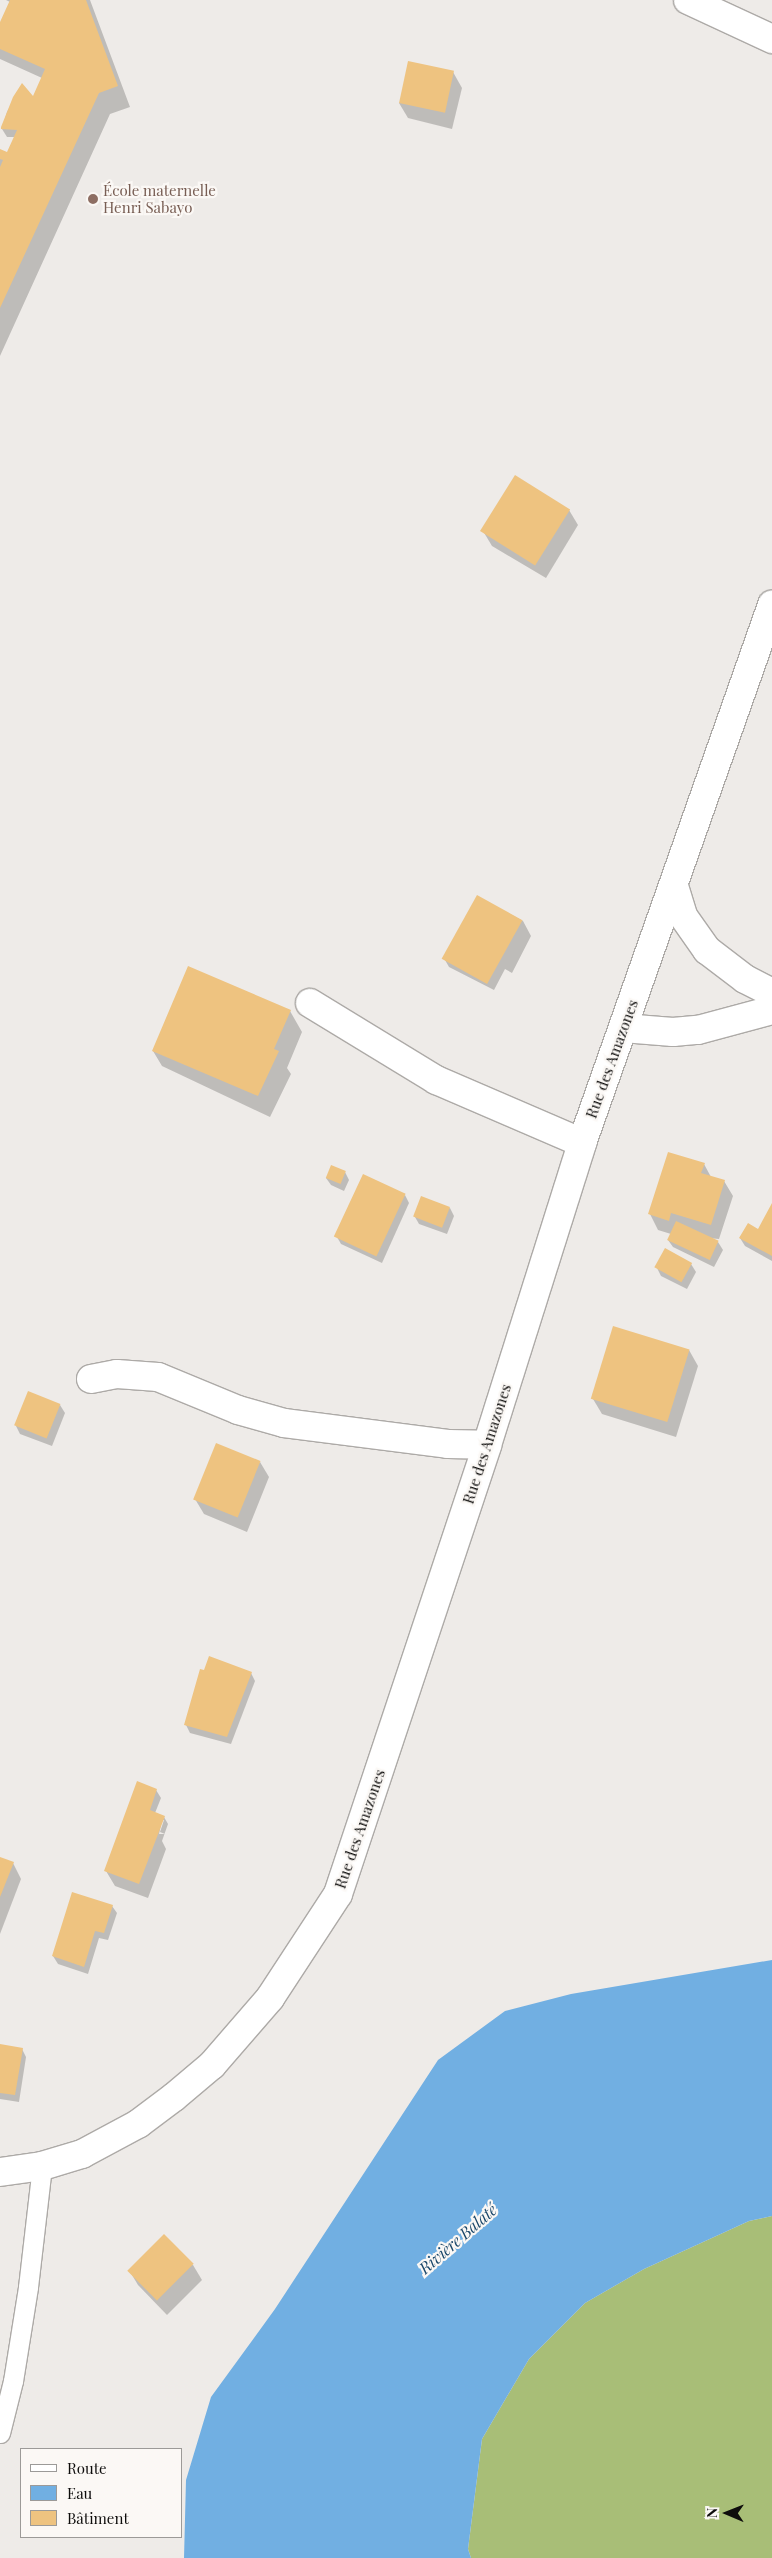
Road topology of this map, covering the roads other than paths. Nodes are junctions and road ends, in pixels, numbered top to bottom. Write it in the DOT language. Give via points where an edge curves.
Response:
graph roads {
  1 [pos="688,0"];
  2 [pos="772,39"];
  3 [pos="772,605"];
  4 [pos="674,886"];
  5 [pos="772,993"];
  6 [pos="310,1003"];
  7 [pos="772,1010"];
  8 [pos="623,1028"];
  9 [pos="582,1143"];
  10 [pos="91,1379"];
  11 [pos="487,1445"];
  12 [pos="42,2166"];
  13 [pos="0,2172"];
  14 [pos="0,2433"];
  1 -- 2 [label="street"];
  3 -- 4 [label="street, Rue des Amazones"];
  4 -- 5 [label="street" via="683,916 707,950 745,979"];
  4 -- 8 [label="street, Rue des Amazones"];
  6 -- 9 [label="street" via="436,1080"];
  7 -- 8 [label="street" via="698,1030 673,1032"];
  8 -- 9 [label="street, Rue des Amazones"];
  9 -- 11 [label="street, Rue des Amazones"];
  10 -- 11 [label="street" via="117,1374 158,1377 238,1410 284,1423 448,1444"];
  11 -- 12 [label="street, Rue des Amazones" via="338,1894 306,1948 239,2035 212,2065 174,2097 108,2142"];
  12 -- 13 [label="street, Rue des Amazones"];
  12 -- 14 [label="lane" via="20,2334"];
}
